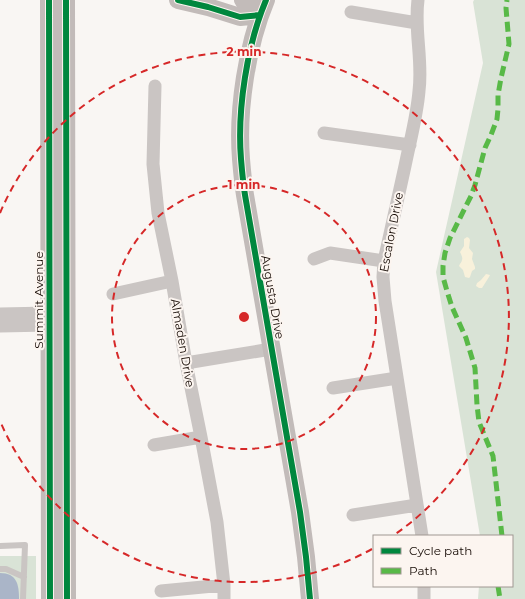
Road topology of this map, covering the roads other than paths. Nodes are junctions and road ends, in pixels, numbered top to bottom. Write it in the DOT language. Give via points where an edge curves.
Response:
graph roads {
  1 [pos="49,0"];
  2 [pos="66,0"];
  3 [pos="178,0"];
  4 [pos="243,0"];
  5 [pos="418,0"];
  6 [pos="263,7"];
  7 [pos="351,12"];
  8 [pos="417,23"];
  9 [pos="155,86"];
  10 [pos="324,132"];
  11 [pos="410,145"];
  12 [pos="314,259"];
  13 [pos="384,261"];
  14 [pos="172,281"];
  15 [pos="113,294"];
  16 [pos="0,314"];
  17 [pos="49,319"];
  18 [pos="0,326"];
  19 [pos="271,349"];
  20 [pos="186,363"];
  21 [pos="397,378"];
  22 [pos="333,388"];
  23 [pos="201,437"];
  24 [pos="154,445"];
  25 [pos="417,505"];
  26 [pos="353,515"];
  27 [pos="422,535"];
  28 [pos="0,546"];
  29 [pos="0,569"];
  30 [pos="24,577"];
  31 [pos="224,585"];
  32 [pos="424,587"];
  33 [pos="161,591"];
  34 [pos="23,599"];
  35 [pos="50,599"];
  36 [pos="67,599"];
  37 [pos="224,599"];
  38 [pos="310,599"];
  39 [pos="424,599"];
  1 -- 17 [label="main road, Summit Avenue"];
  2 -- 36 [label="main road"];
  3 -- 6 [label="main road" via="240,17"];
  4 -- 6 [label="main road"];
  5 -- 8 [label="street, Escalon Drive"];
  6 -- 19 [label="main road, Augusta Drive" via="245,81 241,119 241,158"];
  7 -- 8 [label="street"];
  8 -- 11 [label="street, Escalon Drive" via="420,78"];
  9 -- 14 [label="street, Almaden Drive" via="153,164 158,213"];
  10 -- 11 [label="street"];
  11 -- 13 [label="street, Escalon Drive"];
  12 -- 13 [label="street" via="330,253"];
  13 -- 21 [label="street, Escalon Drive" via="382,277"];
  14 -- 15 [label="street"];
  14 -- 20 [label="street, Almaden Drive"];
  16 -- 17 [label="street"];
  17 -- 18 [label="street"];
  17 -- 35 [label="main road, Summit Avenue"];
  19 -- 20 [label="street"];
  19 -- 38 [label="main road, Augusta Drive" via="300,512"];
  20 -- 23 [label="street, Almaden Drive"];
  21 -- 22 [label="street"];
  21 -- 25 [label="street, Escalon Drive"];
  23 -- 24 [label="street"];
  23 -- 31 [label="street, Almaden Drive" via="217,522"];
  25 -- 26 [label="street"];
  25 -- 27 [label="street, Escalon Drive"];
  28 -- 30 [label="lane" via="25,545"];
  29 -- 30 [label="lane"];
  30 -- 34 [label="lane"];
  31 -- 33 [label="street"];
  31 -- 37 [label="street, Almaden Drive"];
  32 -- 39 [label="street"];
}
